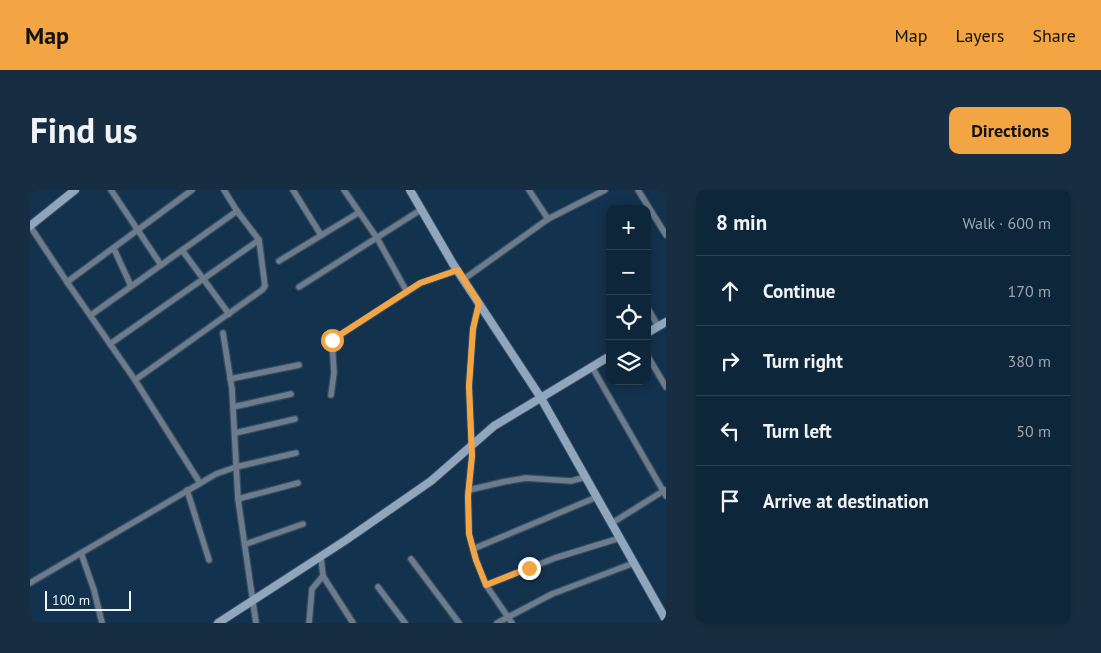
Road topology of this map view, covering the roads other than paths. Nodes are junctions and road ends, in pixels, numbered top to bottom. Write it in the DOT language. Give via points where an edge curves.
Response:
graph roads {
  1 [pos="75,190"];
  2 [pos="111,190"];
  3 [pos="192,190"];
  4 [pos="224,190"];
  5 [pos="293,190"];
  6 [pos="344,190"];
  7 [pos="410,190"];
  8 [pos="529,190"];
  9 [pos="605,190"];
  10 [pos="638,190"];
  11 [pos="422,209"];
  12 [pos="237,211"];
  13 [pos="358,213"];
  14 [pos="548,219"];
  15 [pos="30,226"];
  16 [pos="137,231"];
  17 [pos="321,235"];
  18 [pos="666,235"];
  19 [pos="377,238"];
  20 [pos="259,240"];
  21 [pos="114,249"];
  22 [pos="182,250"];
  23 [pos="279,261"];
  24 [pos="161,265"];
  25 [pos="458,270"];
  26 [pos="203,279"];
  27 [pos="464,280"];
  28 [pos="67,282"];
  29 [pos="132,286"];
  30 [pos="299,287"];
  31 [pos="407,292"];
  32 [pos="479,303"];
  33 [pos="228,314"];
  34 [pos="651,314"];
  35 [pos="91,315"];
  36 [pos="666,322"];
  37 [pos="658,326"];
  38 [pos="651,330"];
  39 [pos="223,333"];
  40 [pos="110,344"];
  41 [pos="606,358"];
  42 [pos="651,362"];
  43 [pos="299,365"];
  44 [pos="592,367"];
  45 [pos="230,379"];
  46 [pos="135,380"];
  47 [pos="666,388"];
  48 [pos="291,394"];
  49 [pos="331,395"];
  50 [pos="541,398"];
  51 [pos="233,407"];
  52 [pos="295,419"];
  53 [pos="235,433"];
  54 [pos="472,446"];
  55 [pos="296,453"];
  56 [pos="236,467"];
  57 [pos="586,477"];
  58 [pos="200,483"];
  59 [pos="298,483"];
  60 [pos="187,490"];
  61 [pos="469,490"];
  62 [pos="665,493"];
  63 [pos="597,498"];
  64 [pos="238,499"];
  65 [pos="303,524"];
  66 [pos="612,524"];
  67 [pos="620,538"];
  68 [pos="246,544"];
  69 [pos="473,549"];
  70 [pos="81,553"];
  71 [pos="321,557"];
  72 [pos="411,559"];
  73 [pos="209,560"];
  74 [pos="634,563"];
  75 [pos="323,576"];
  76 [pos="30,582"];
  77 [pos="486,585"];
  78 [pos="378,587"];
  79 [pos="253,602"];
  80 [pos="238,612"];
  81 [pos="507,617"];
  82 [pos="666,620"];
  83 [pos="102,623"];
  84 [pos="218,623"];
  85 [pos="229,623"];
  86 [pos="256,623"];
  87 [pos="310,623"];
  88 [pos="353,623"];
  89 [pos="406,623"];
  90 [pos="459,623"];
  91 [pos="497,623"];
  92 [pos="512,623"];
  1 -- 15 [label="street"];
  2 -- 16 [label="street"];
  3 -- 16 [label="street"];
  4 -- 12 [label="street"];
  5 -- 17 [label="street"];
  6 -- 13 [label="street"];
  7 -- 11 [label="street"];
  8 -- 14 [label="street"];
  9 -- 14 [label="street"];
  10 -- 18 [label="street"];
  11 -- 19 [label="street"];
  11 -- 25 [label="street"];
  12 -- 20 [label="street"];
  12 -- 22 [label="street"];
  13 -- 17 [label="street"];
  13 -- 19 [label="street"];
  14 -- 27 [label="street"];
  15 -- 28 [label="street"];
  16 -- 21 [label="street"];
  16 -- 24 [label="street"];
  17 -- 23 [label="street"];
  19 -- 30 [label="street"];
  19 -- 31 [label="street"];
  20 -- 26 [label="street"];
  20 -- 33 [label="street" via="265,286"];
  21 -- 28 [label="street"];
  21 -- 29 [label="street"];
  22 -- 24 [label="street"];
  22 -- 26 [label="street"];
  24 -- 29 [label="street"];
  25 -- 27 [label="street"];
  25 -- 31 [label="street" via="420,283"];
  26 -- 33 [label="street"];
  26 -- 40 [label="street"];
  27 -- 32 [label="street"];
  28 -- 35 [label="street"];
  29 -- 35 [label="street"];
  31 -- 49 [label="street" via="332,340 334,373"];
  32 -- 50 [label="street"];
  32 -- 54 [label="street" via="473,329 469,386"];
  33 -- 46 [label="street"];
  34 -- 37 [label="street"];
  35 -- 40 [label="street"];
  36 -- 37 [label="street"];
  37 -- 38 [label="street"];
  39 -- 45 [label="street"];
  40 -- 46 [label="street"];
  41 -- 44 [label="street"];
  42 -- 47 [label="street"];
  43 -- 45 [label="street"];
  44 -- 50 [label="street"];
  44 -- 62 [label="street"];
  45 -- 51 [label="street"];
  46 -- 58 [label="street"];
  48 -- 51 [label="street"];
  50 -- 54 [label="street" via="494,426"];
  50 -- 57 [label="street"];
  51 -- 53 [label="street"];
  52 -- 53 [label="street"];
  53 -- 56 [label="street"];
  54 -- 61 [label="street"];
  54 -- 71 [label="street" via="431,481"];
  55 -- 56 [label="street"];
  56 -- 58 [label="street"];
  56 -- 64 [label="street"];
  57 -- 61 [label="street" via="571,481 526,478"];
  57 -- 63 [label="street"];
  58 -- 60 [label="street"];
  59 -- 64 [label="street"];
  60 -- 70 [label="street"];
  60 -- 73 [label="street"];
  61 -- 69 [label="street" via="469,534"];
  62 -- 66 [label="street"];
  63 -- 66 [label="street"];
  63 -- 69 [label="street"];
  64 -- 68 [label="street"];
  65 -- 68 [label="street"];
  66 -- 67 [label="street"];
  67 -- 74 [label="street"];
  67 -- 77 [label="street" via="555,558"];
  68 -- 79 [label="street"];
  69 -- 77 [label="street"];
  70 -- 76 [label="street"];
  70 -- 83 [label="street"];
  71 -- 75 [label="street"];
  71 -- 79 [label="street"];
  72 -- 90 [label="street"];
  74 -- 81 [label="street" via="552,594"];
  74 -- 82 [label="street"];
  75 -- 87 [label="street" via="312,589"];
  75 -- 88 [label="street"];
  77 -- 81 [label="street"];
  78 -- 89 [label="street"];
  79 -- 80 [label="street"];
  79 -- 86 [label="street"];
  80 -- 84 [label="street"];
  80 -- 85 [label="street"];
  81 -- 91 [label="street"];
  81 -- 92 [label="street"];
}
